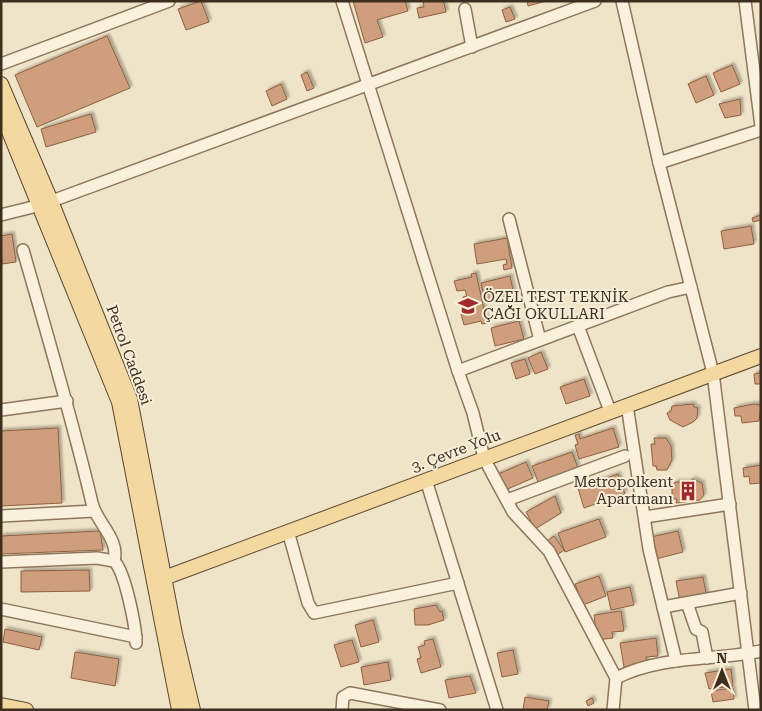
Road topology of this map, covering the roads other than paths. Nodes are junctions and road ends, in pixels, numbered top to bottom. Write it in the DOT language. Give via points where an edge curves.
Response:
graph roads {
  1 [pos="169,1"];
  2 [pos="342,1"];
  3 [pos="596,1"];
  4 [pos="622,1"];
  5 [pos="745,1"];
  6 [pos="465,9"];
  7 [pos="472,47"];
  8 [pos="1,64"];
  9 [pos="1,84"];
  10 [pos="369,85"];
  11 [pos="1,112"];
  12 [pos="761,126"];
  13 [pos="761,130"];
  14 [pos="659,163"];
  15 [pos="46,203"];
  16 [pos="1,215"];
  17 [pos="509,219"];
  18 [pos="23,250"];
  19 [pos="691,286"];
  20 [pos="578,326"];
  21 [pos="540,340"];
  22 [pos="761,356"];
  23 [pos="458,371"];
  24 [pos="713,374"];
  25 [pos="67,401"];
  26 [pos="627,405"];
  27 [pos="1,410"];
  28 [pos="610,411"];
  29 [pos="625,456"];
  30 [pos="484,458"];
  31 [pos="426,480"];
  32 [pos="507,500"];
  33 [pos="730,504"];
  34 [pos="94,511"];
  35 [pos="1,516"];
  36 [pos="645,517"];
  37 [pos="288,532"];
  38 [pos="114,561"];
  39 [pos="1,562"];
  40 [pos="164,578"];
  41 [pos="458,583"];
  42 [pos="741,593"];
  43 [pos="687,603"];
  44 [pos="662,607"];
  45 [pos="1,609"];
  46 [pos="761,651"];
  47 [pos="748,654"];
  48 [pos="707,658"];
  49 [pos="676,661"];
  50 [pos="616,678"];
  51 [pos="1,705"];
  52 [pos="26,710"];
  53 [pos="178,710"];
  54 [pos="193,710"];
  55 [pos="342,710"];
  56 [pos="440,710"];
  57 [pos="497,710"];
  58 [pos="612,710"];
  59 [pos="755,710"];
  1 -- 8 [label="street"];
  2 -- 10 [label="street"];
  3 -- 7 [label="street"];
  4 -- 14 [label="street"];
  5 -- 12 [label="street"];
  6 -- 7 [label="street"];
  7 -- 10 [label="street"];
  9 -- 15 [label="main road, Petrol Caddesi"];
  10 -- 15 [label="street"];
  10 -- 23 [label="street"];
  11 -- 15 [label="main road, Petrol Caddesi"];
  13 -- 14 [label="street"];
  14 -- 19 [label="street"];
  15 -- 16 [label="street"];
  15 -- 40 [label="main road, Petrol Caddesi" via="130,399"];
  15 -- 53 [label="main road, Petrol Caddesi" via="119,402"];
  17 -- 21 [label="street"];
  18 -- 25 [label="street"];
  19 -- 20 [label="street"];
  19 -- 24 [label="street"];
  20 -- 21 [label="street"];
  20 -- 28 [label="street"];
  21 -- 23 [label="street"];
  22 -- 24 [label="main road, 3. Çevre Yolu"];
  23 -- 30 [label="street"];
  24 -- 26 [label="main road, 3. Çevre Yolu"];
  24 -- 33 [label="street"];
  25 -- 27 [label="street"];
  25 -- 34 [label="street"];
  26 -- 28 [label="main road, 3. Çevre Yolu"];
  26 -- 36 [label="street"];
  28 -- 30 [label="main road, 3. Çevre Yolu"];
  29 -- 32 [label="street"];
  30 -- 31 [label="main road, 3. Çevre Yolu"];
  30 -- 32 [label="street"];
  31 -- 37 [label="main road, 3. Çevre Yolu"];
  31 -- 41 [label="street"];
  32 -- 50 [label="street" via="513,512 549,550"];
  33 -- 36 [label="street"];
  33 -- 42 [label="street"];
  34 -- 35 [label="street"];
  34 -- 38 [label="street" via="107,528 115,553"];
  36 -- 44 [label="street"];
  37 -- 40 [label="main road, 3. Çevre Yolu"];
  37 -- 41 [label="street" via="308,603 314,613"];
  38 -- 39 [label="street" via="97,558"];
  38 -- 45 [label="street" via="121,572 136,640"];
  40 -- 54 [label="main road, Petrol Caddesi"];
  41 -- 57 [label="street"];
  42 -- 43 [label="street"];
  42 -- 47 [label="street"];
  43 -- 44 [label="street"];
  43 -- 48 [label="street" via="696,629 702,632"];
  44 -- 49 [label="street"];
  46 -- 47 [label="street"];
  47 -- 48 [label="street"];
  47 -- 59 [label="street"];
  48 -- 49 [label="street"];
  49 -- 50 [label="street"];
  50 -- 58 [label="street"];
  51 -- 52 [label="main road"];
  55 -- 56 [label="street" via="343,697 350,692"];
}
